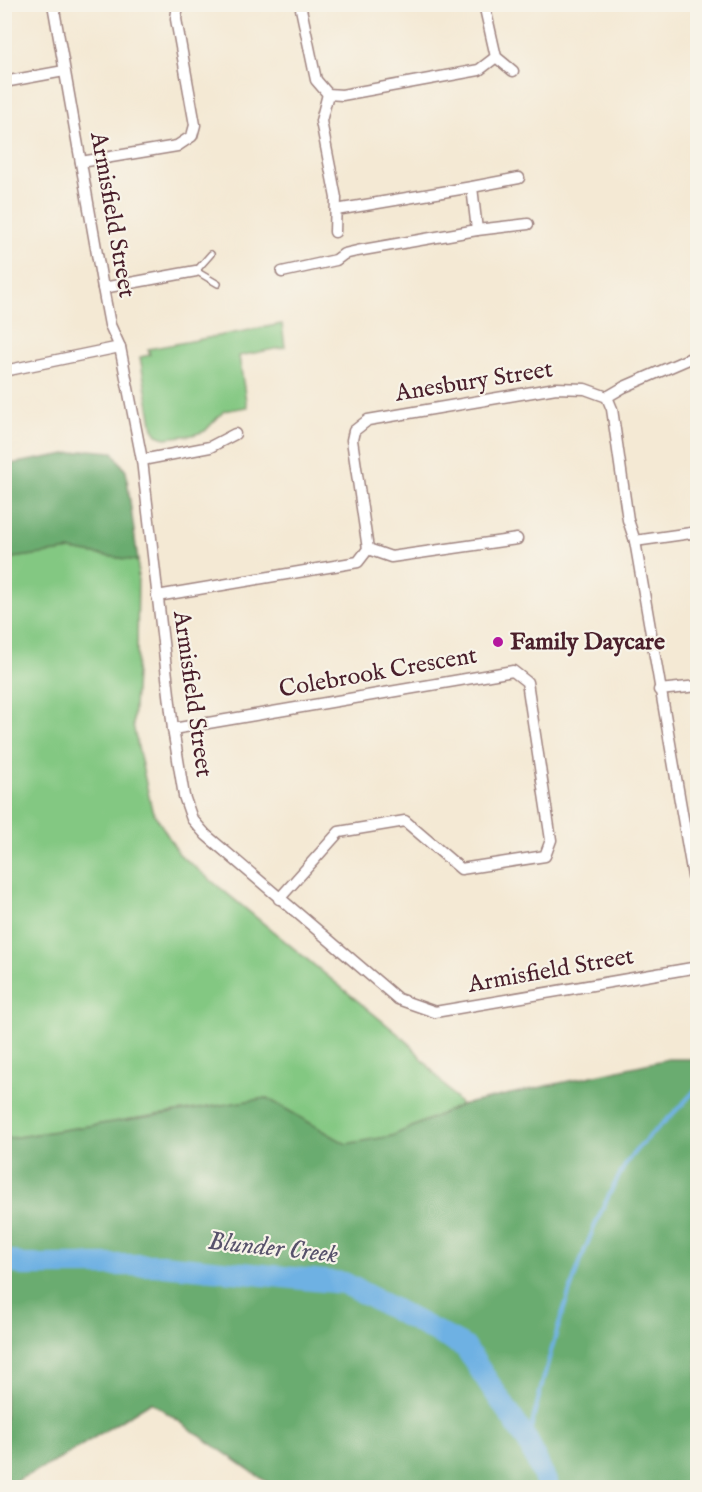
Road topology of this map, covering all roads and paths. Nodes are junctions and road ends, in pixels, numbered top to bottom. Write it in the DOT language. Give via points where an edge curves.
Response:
graph roads {
  1 [pos="53,4"];
  2 [pos="178,4"];
  3 [pos="300,4"];
  4 [pos="484,4"];
  5 [pos="496,57"];
  6 [pos="64,71"];
  7 [pos="513,71"];
  8 [pos="4,82"];
  9 [pos="328,94"];
  10 [pos="81,162"];
  11 [pos="519,178"];
  12 [pos="472,187"];
  13 [pos="336,210"];
  14 [pos="528,224"];
  15 [pos="477,230"];
  16 [pos="336,232"];
  17 [pos="211,254"];
  18 [pos="196,272"];
  19 [pos="282,272"];
  20 [pos="218,284"];
  21 [pos="103,288"];
  22 [pos="120,347"];
  23 [pos="698,355"];
  24 [pos="4,371"];
  25 [pos="607,397"];
  26 [pos="235,434"];
  27 [pos="142,460"];
  28 [pos="698,532"];
  29 [pos="517,539"];
  30 [pos="635,542"];
  31 [pos="368,549"];
  32 [pos="158,596"];
  33 [pos="698,686"];
  34 [pos="660,690"];
  35 [pos="173,729"];
  36 [pos="279,899"];
  37 [pos="698,905"];
  38 [pos="698,967"];
  1 -- 6 [label="street, Armisfield Street"];
  2 -- 10 [label="street" via="176,19 195,125 192,136 177,146"];
  3 -- 9 [label="street" via="316,80"];
  4 -- 5 [label="street"];
  5 -- 7 [label="street"];
  5 -- 9 [label="street" via="479,70 342,95"];
  6 -- 8 [label="street"];
  6 -- 10 [label="street, Armisfield Street"];
  9 -- 13 [label="street" via="321,121"];
  10 -- 21 [label="street, Armisfield Street"];
  11 -- 12 [label="street"];
  12 -- 13 [label="street"];
  12 -- 15 [label="street"];
  13 -- 16 [label="street"];
  14 -- 15 [label="street"];
  15 -- 19 [label="street" via="357,251 336,260"];
  17 -- 18 [label="lane"];
  18 -- 20 [label="lane"];
  18 -- 21 [label="street"];
  21 -- 22 [label="street, Armisfield Street" via="110,325"];
  22 -- 24 [label="street"];
  22 -- 27 [label="street, Armisfield Street"];
  23 -- 25 [label="street"];
  25 -- 30 [label="street"];
  25 -- 31 [label="street, Anesbury Street" via="585,389 556,387 359,424 352,440"];
  26 -- 27 [label="street" via="210,447"];
  27 -- 32 [label="street, Armisfield Street"];
  28 -- 30 [label="street"];
  29 -- 31 [label="street" via="391,556"];
  30 -- 34 [label="street"];
  31 -- 32 [label="street" via="358,562"];
  32 -- 35 [label="street, Armisfield Street"];
  33 -- 34 [label="street"];
  34 -- 37 [label="street"];
  35 -- 36 [label="street, Armisfield Street" via="184,796 192,819"];
  35 -- 36 [label="street, Colebrook Crescent" via="513,671 527,682 550,840 545,856 461,870 405,821 339,832"];
  36 -- 38 [label="street, Armisfield Street" via="398,999 435,1012"];
}
